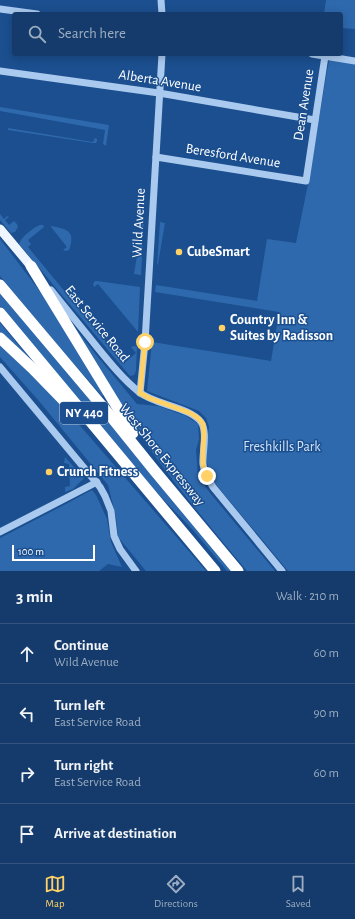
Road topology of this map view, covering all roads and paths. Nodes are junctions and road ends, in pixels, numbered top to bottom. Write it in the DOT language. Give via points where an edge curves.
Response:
graph roads {
  1 [pos="161,0"];
  2 [pos="0,9"];
  3 [pos="22,12"];
  4 [pos="162,12"];
  5 [pos="162,56"];
  6 [pos="325,56"];
  7 [pos="355,61"];
  8 [pos="0,71"];
  9 [pos="159,93"];
  10 [pos="315,120"];
  11 [pos="156,157"];
  12 [pos="306,181"];
  13 [pos="0,230"];
  14 [pos="31,266"];
  15 [pos="0,285"];
  16 [pos="0,313"];
  17 [pos="0,338"];
  18 [pos="0,366"];
  19 [pos="140,393"];
  20 [pos="154,470"];
  21 [pos="98,485"];
  22 [pos="167,513"];
  23 [pos="0,532"];
  24 [pos="136,571"];
  25 [pos="215,571"];
  26 [pos="238,571"];
  27 [pos="282,571"];
  1 -- 4 [label="street"];
  2 -- 3 [label="street"];
  5 -- 9 [label="street, Wild Avenue"];
  6 -- 7 [label="street"];
  6 -- 10 [label="street, Dean Avenue"];
  8 -- 9 [label="street, Alberta Avenue"];
  9 -- 10 [label="street, Alberta Avenue"];
  9 -- 11 [label="street, Wild Avenue"];
  10 -- 12 [label="street, Dean Avenue"];
  11 -- 12 [label="street, Beresford Avenue"];
  11 -- 19 [label="street, Wild Avenue"];
  13 -- 14 [label="main road, East Service Road"];
  14 -- 19 [label="street, East Service Road" via="123,378"];
  14 -- 20 [label="highway"];
  15 -- 20 [label="highway, West Shore Expressway / NY 440"];
  16 -- 22 [label="highway, NY 440"];
  17 -- 22 [label="highway" via="67,404"];
  18 -- 21 [label="street"];
  19 -- 27 [label="street, East Service Road" via="190,413 203,424 203,465 207,476 213,487"];
  20 -- 26 [label="highway, West Shore Expressway / NY 440"];
  21 -- 23 [label="street"];
  21 -- 24 [label="street" via="110,511 114,536"];
  22 -- 25 [label="highway, NY 440"];
}
